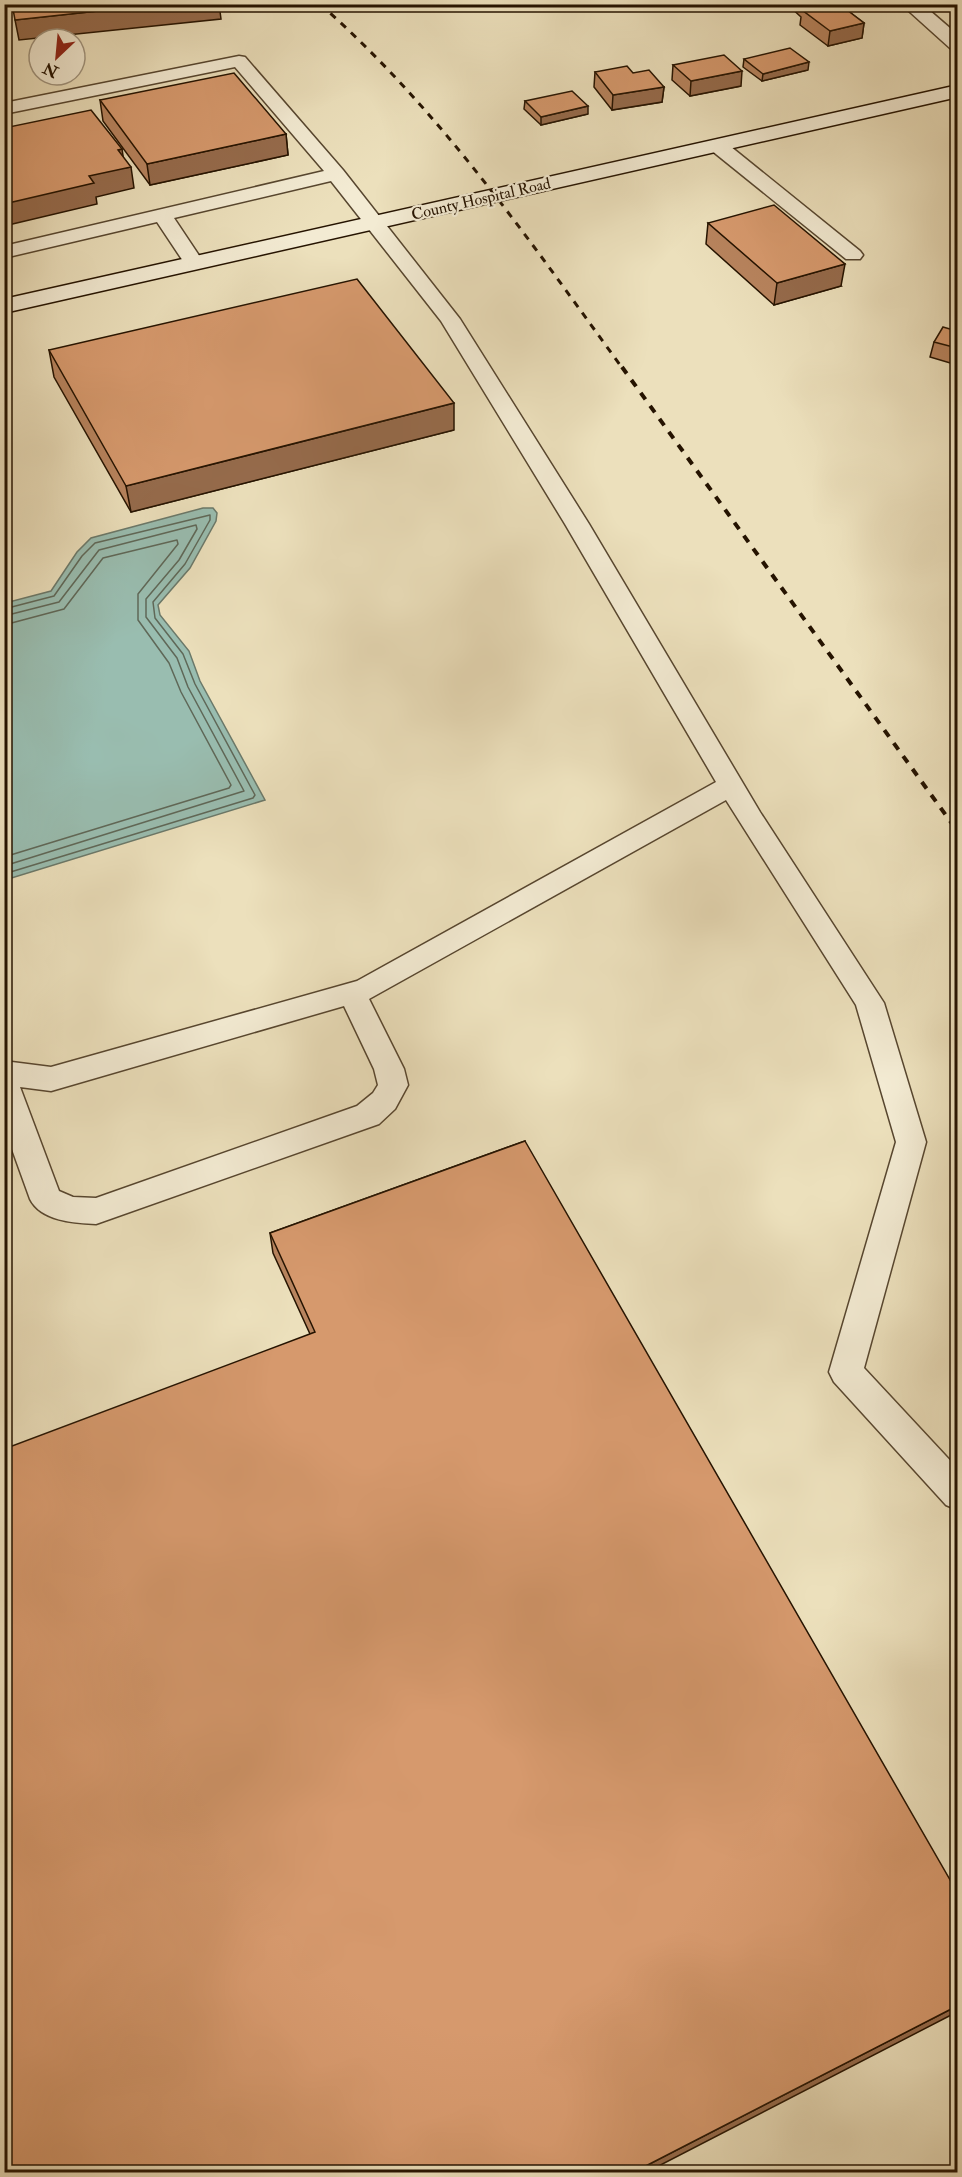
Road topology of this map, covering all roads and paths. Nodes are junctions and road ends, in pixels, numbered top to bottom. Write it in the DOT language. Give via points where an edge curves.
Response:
graph roads {
  1 [pos="909,4"];
  2 [pos="957,45"];
  3 [pos="957,91"];
  4 [pos="4,109"];
  5 [pos="718,146"];
  6 [pos="336,174"];
  7 [pos="162,215"];
  8 [pos="375,223"];
  9 [pos="4,252"];
  10 [pos="853,255"];
  11 [pos="194,263"];
  12 [pos="4,306"];
  13 [pos="730,786"];
  14 [pos="352,993"];
  15 [pos="4,1073"];
  16 [pos="4,1084"];
  17 [pos="957,1494"];
  1 -- 2 [label="main road"];
  3 -- 5 [label="main road, County Hospital Road"];
  4 -- 6 [label="lane" via="239,61"];
  5 -- 8 [label="main road, County Hospital Road"];
  5 -- 10 [label="lane"];
  6 -- 7 [label="lane"];
  6 -- 8 [label="lane"];
  7 -- 9 [label="lane"];
  7 -- 11 [label="lane"];
  8 -- 11 [label="main road, County Hospital Road"];
  8 -- 13 [label="lane" via="450,318 577,524"];
  11 -- 12 [label="main road, County Hospital Road"];
  13 -- 14 [label="lane"];
  13 -- 17 [label="lane" via="870,1003 911,1142 846,1372"];
  14 -- 15 [label="lane" via="51,1079"];
  14 -- 16 [label="lane" via="393,1085 384,1101 368,1115 96,1211 70,1210 46,1199"];
}
